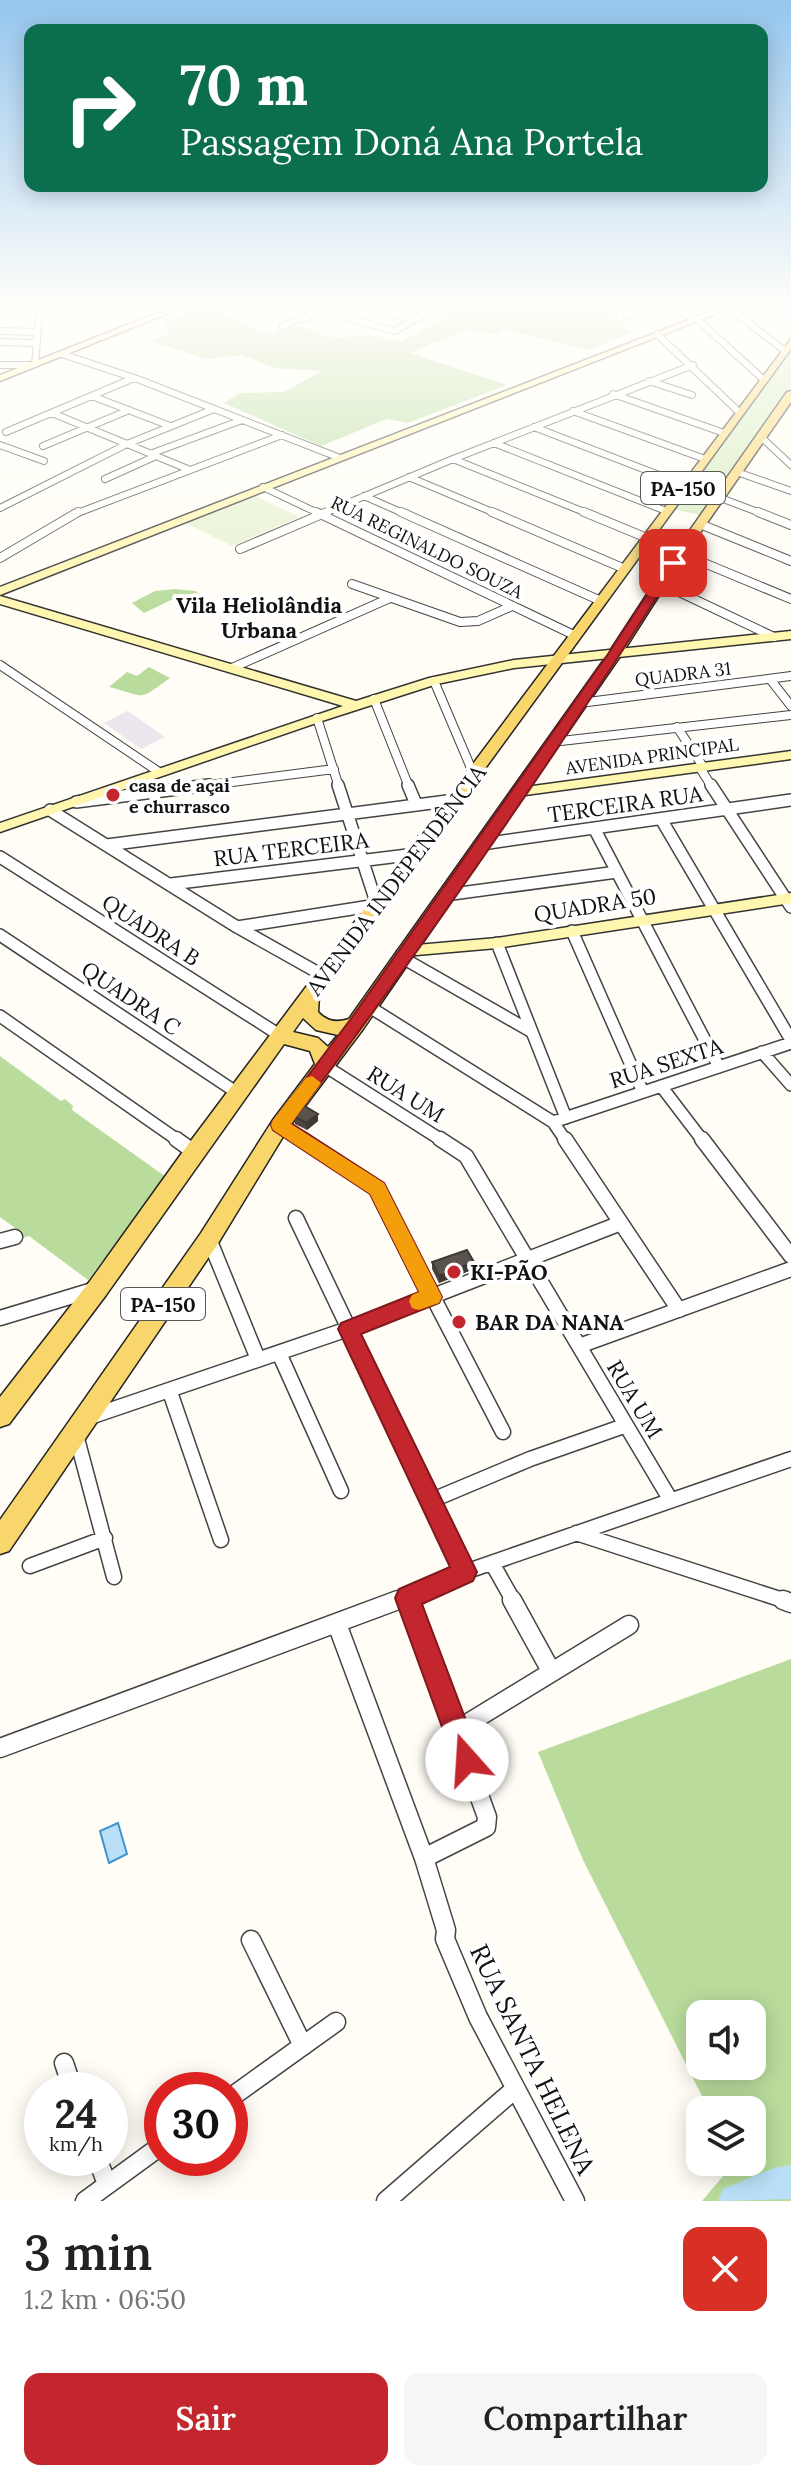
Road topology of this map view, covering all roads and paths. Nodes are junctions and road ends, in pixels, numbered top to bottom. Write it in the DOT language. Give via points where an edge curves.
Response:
graph roads {
  1 [pos="67,407"];
  2 [pos="120,407"];
  3 [pos="208,407"];
  4 [pos="471,407"];
  5 [pos="583,407"];
  6 [pos="649,407"];
  7 [pos="734,407"];
  8 [pos="743,407"];
  9 [pos="784,407"];
  10 [pos="214,409"];
  11 [pos="129,410"];
  12 [pos="573,411"];
  13 [pos="739,412"];
  14 [pos="52,413"];
  15 [pos="242,420"];
  16 [pos="170,426"];
  17 [pos="534,427"];
  18 [pos="88,428"];
  19 [pos="6,432"];
  20 [pos="724,433"];
  21 [pos="282,435"];
  22 [pos="761,437"];
  23 [pos="494,443"];
  24 [pos="127,444"];
  25 [pos="0,445"];
  26 [pos="43,446"];
  27 [pos="153,455"];
  28 [pos="340,458"];
  29 [pos="453,459"];
  30 [pos="705,459"];
  31 [pos="44,461"];
  32 [pos="791,465"];
  33 [pos="190,470"];
  34 [pos="737,472"];
  35 [pos="409,477"];
  36 [pos="105,479"];
  37 [pos="685,485"];
  38 [pos="263,487"];
  39 [pos="791,491"];
  40 [pos="364,496"];
  41 [pos="718,497"];
  42 [pos="0,508"];
  43 [pos="666,511"];
  44 [pos="321,514"];
  45 [pos="700,524"];
  46 [pos="791,525"];
  47 [pos="647,538"];
  48 [pos="240,549"];
  49 [pos="0,558"];
  50 [pos="676,558"];
  51 [pos="791,561"];
  52 [pos="628,564"];
  53 [pos="660,583"];
  54 [pos="352,584"];
  55 [pos="0,591"];
  56 [pos="390,598"];
  57 [pos="791,599"];
  58 [pos="0,600"];
  59 [pos="601,601"];
  60 [pos="512,606"];
  61 [pos="791,635"];
  62 [pos="576,636"];
  63 [pos="774,637"];
  64 [pos="614,655"];
  65 [pos="557,661"];
  66 [pos="0,665"];
  67 [pos="232,668"];
  68 [pos="791,676"];
  69 [pos="770,679"];
  70 [pos="434,681"];
  71 [pos="374,699"];
  72 [pos="580,703"];
  73 [pos="355,705"];
  74 [pos="791,706"];
  75 [pos="791,715"];
  76 [pos="317,718"];
  77 [pos="677,727"];
  78 [pos="552,742"];
  79 [pos="791,755"];
  80 [pos="702,768"];
  81 [pos="334,769"];
  82 [pos="159,772"];
  83 [pos="474,775"];
  84 [pos="518,792"];
  85 [pos="455,800"];
  86 [pos="791,800"];
  87 [pos="70,803"];
  88 [pos="416,804"];
  89 [pos="50,810"];
  90 [pos="726,810"];
  91 [pos="348,812"];
  92 [pos="661,819"];
  93 [pos="0,828"];
  94 [pos="594,828"];
  95 [pos="482,844"];
  96 [pos="107,845"];
  97 [pos="416,854"];
  98 [pos="0,857"];
  99 [pos="364,860"];
  100 [pos="617,872"];
  101 [pos="171,884"];
  102 [pos="445,895"];
  103 [pos="789,902"];
  104 [pos="377,905"];
  105 [pos="714,910"];
  106 [pos="643,920"];
  107 [pos="237,927"];
  108 [pos="572,931"];
  109 [pos="0,935"];
  110 [pos="497,943"];
  111 [pos="403,954"];
  112 [pos="324,976"];
  113 [pos="310,996"];
  114 [pos="368,1006"];
  115 [pos="0,1016"];
  116 [pos="356,1024"];
  117 [pos="532,1032"];
  118 [pos="281,1036"];
  119 [pos="791,1041"];
  120 [pos="762,1052"];
  121 [pos="325,1066"];
  122 [pos="719,1067"];
  123 [pos="791,1085"];
  124 [pos="661,1086"];
  125 [pos="642,1090"];
  126 [pos="239,1094"];
  127 [pos="559,1120"];
  128 [pos="280,1125"];
  129 [pos="194,1152"];
  130 [pos="296,1218"];
  131 [pos="621,1223"];
  132 [pos="15,1237"];
  133 [pos="209,1239"];
  134 [pos="0,1241"];
  135 [pos="791,1256"];
  136 [pos="527,1260"];
  137 [pos="791,1269"];
  138 [pos="98,1288"];
  139 [pos="431,1297"];
  140 [pos="679,1310"];
  141 [pos="0,1318"];
  142 [pos="348,1329"];
  143 [pos="579,1346"];
  144 [pos="279,1353"];
  145 [pos="258,1359"];
  146 [pos="170,1392"];
  147 [pos="0,1416"];
  148 [pos="81,1425"];
  149 [pos="624,1426"];
  150 [pos="503,1432"];
  151 [pos="791,1459"];
  152 [pos="341,1491"];
  153 [pos="670,1499"];
  154 [pos="430,1501"];
  155 [pos="576,1533"];
  156 [pos="105,1538"];
  157 [pos="221,1540"];
  158 [pos="0,1542"];
  159 [pos="492,1563"];
  160 [pos="30,1566"];
  161 [pos="465,1572"];
  162 [pos="114,1577"];
  163 [pos="407,1598"];
  164 [pos="791,1603"];
  165 [pos="337,1624"];
  166 [pos="629,1625"];
  167 [pos="551,1671"];
  168 [pos="457,1730"];
  169 [pos="0,1748"];
  170 [pos="424,1858"];
  171 [pos="251,1940"];
  172 [pos="336,2022"];
  173 [pos="303,2046"];
  174 [pos="64,2063"];
  175 [pos="67,2072"];
  176 [pos="248,2085"];
  177 [pos="515,2089"];
  178 [pos="144,2158"];
  179 [pos="104,2176"];
  180 [pos="107,2184"];
  181 [pos="85,2201"];
  182 [pos="386,2201"];
  183 [pos="575,2201"];
  1 -- 14 [label="street"];
  2 -- 11 [label="street"];
  3 -- 10 [label="street"];
  4 -- 28 [label="street"];
  5 -- 12 [label="street"];
  6 -- 20 [label="street"];
  7 -- 13 [label="street"];
  8 -- 13 [label="main road, AVENIDA INDEPENDÊNCIA / PA-150"];
  9 -- 22 [label="main road, AVENIDA INDEPENDÊNCIA / PA-150"];
  10 -- 15 [label="street"];
  10 -- 16 [label="street"];
  11 -- 16 [label="street"];
  11 -- 18 [label="street"];
  12 -- 17 [label="street"];
  12 -- 30 [label="street"];
  13 -- 20 [label="main road, AVENIDA INDEPENDÊNCIA / PA-150"];
  14 -- 18 [label="street"];
  14 -- 19 [label="street"];
  15 -- 21 [label="street"];
  15 -- 27 [label="street"];
  16 -- 24 [label="street"];
  17 -- 23 [label="street"];
  17 -- 37 [label="street"];
  18 -- 24 [label="street"];
  18 -- 26 [label="street"];
  20 -- 30 [label="main road, AVENIDA INDEPENDÊNCIA / PA-150"];
  21 -- 28 [label="street"];
  21 -- 33 [label="street"];
  22 -- 32 [label="street"];
  22 -- 34 [label="main road, AVENIDA INDEPENDÊNCIA / PA-150"];
  23 -- 29 [label="street"];
  23 -- 43 [label="street"];
  24 -- 27 [label="street"];
  24 -- 42 [label="street"];
  25 -- 31 [label="street"];
  27 -- 33 [label="street"];
  27 -- 36 [label="street"];
  28 -- 38 [label="street"];
  29 -- 35 [label="street"];
  29 -- 47 [label="street"];
  30 -- 37 [label="main road, AVENIDA INDEPENDÊNCIA / PA-150"];
  33 -- 49 [label="street" via="69,516"];
  34 -- 39 [label="street"];
  34 -- 41 [label="main road, AVENIDA INDEPENDÊNCIA / PA-150"];
  35 -- 40 [label="street"];
  35 -- 52 [label="street"];
  37 -- 43 [label="main road, AVENIDA INDEPENDÊNCIA / PA-150"];
  38 -- 44 [label="street, RUA REGINALDO SOUZA"];
  38 -- 55 [label="street"];
  40 -- 44 [label="street"];
  40 -- 59 [label="street"];
  41 -- 45 [label="main road, AVENIDA INDEPENDÊNCIA / PA-150"];
  41 -- 46 [label="street"];
  43 -- 47 [label="main road, AVENIDA INDEPENDÊNCIA / PA-150"];
  44 -- 48 [label="street"];
  44 -- 60 [label="street, RUA REGINALDO SOUZA"];
  45 -- 50 [label="main road, AVENIDA INDEPENDÊNCIA / PA-150"];
  45 -- 51 [label="street"];
  47 -- 52 [label="main road, AVENIDA INDEPENDÊNCIA / PA-150"];
  50 -- 52 [label="main road" via="674,553 697,518 686,512 672,513"];
  50 -- 53 [label="main road, AVENIDA INDEPENDÊNCIA / PA-150"];
  50 -- 57 [label="street"];
  52 -- 59 [label="main road, AVENIDA INDEPENDÊNCIA / PA-150"];
  53 -- 63 [label="street"];
  53 -- 64 [label="main road, AVENIDA INDEPENDÊNCIA / PA-150"];
  54 -- 56 [label="street"];
  56 -- 60 [label="street" via="466,623"];
  56 -- 67 [label="street"];
  58 -- 67 [label="street"];
  59 -- 62 [label="main road, AVENIDA INDEPENDÊNCIA / PA-150"];
  60 -- 62 [label="street, RUA REGINALDO SOUZA"];
  61 -- 63 [label="street"];
  62 -- 65 [label="main road, AVENIDA INDEPENDÊNCIA / PA-150"];
  63 -- 64 [label="street"];
  64 -- 65 [label="street"];
  64 -- 72 [label="main road, AVENIDA INDEPENDÊNCIA / PA-150"];
  65 -- 70 [label="street"];
  65 -- 83 [label="main road, AVENIDA INDEPENDÊNCIA / PA-150"];
  66 -- 82 [label="street"];
  67 -- 73 [label="street"];
  68 -- 69 [label="street, QUADRA 31"];
  69 -- 72 [label="street, QUADRA 31"];
  69 -- 74 [label="street"];
  70 -- 71 [label="street"];
  70 -- 83 [label="street"];
  71 -- 73 [label="street"];
  71 -- 88 [label="street"];
  72 -- 78 [label="main road, AVENIDA INDEPENDÊNCIA / PA-150"];
  73 -- 76 [label="street"];
  75 -- 77 [label="street"];
  76 -- 81 [label="street"];
  76 -- 82 [label="street"];
  77 -- 78 [label="street"];
  77 -- 80 [label="street"];
  78 -- 84 [label="main road, AVENIDA INDEPENDÊNCIA / PA-150"];
  79 -- 80 [label="street, AVENIDA PRINCIPAL"];
  80 -- 84 [label="street, AVENIDA PRINCIPAL"];
  80 -- 90 [label="street"];
  81 -- 87 [label="street"];
  81 -- 91 [label="street"];
  82 -- 87 [label="street"];
  83 -- 85 [label="main road, AVENIDA INDEPENDÊNCIA / PA-150"];
  84 -- 95 [label="main road, AVENIDA INDEPENDÊNCIA / PA-150"];
  85 -- 88 [label="street"];
  85 -- 97 [label="main road, AVENIDA INDEPENDÊNCIA / PA-150"];
  86 -- 90 [label="street, TERCEIRA RUA"];
  87 -- 89 [label="street"];
  88 -- 91 [label="street"];
  89 -- 93 [label="street"];
  89 -- 96 [label="street"];
  90 -- 92 [label="street, TERCEIRA RUA"];
  90 -- 103 [label="street"];
  91 -- 96 [label="street"];
  91 -- 99 [label="street"];
  92 -- 94 [label="street, TERCEIRA RUA"];
  92 -- 105 [label="street"];
  94 -- 95 [label="street, TERCEIRA RUA"];
  94 -- 100 [label="street"];
  95 -- 102 [label="main road, AVENIDA INDEPENDÊNCIA / PA-150"];
  96 -- 101 [label="street"];
  97 -- 99 [label="street, RUA TERCEIRA"];
  97 -- 104 [label="main road, AVENIDA INDEPENDÊNCIA / PA-150"];
  98 -- 118 [label="street, QUADRA B"];
  99 -- 101 [label="street, RUA TERCEIRA"];
  99 -- 104 [label="street"];
  100 -- 102 [label="street"];
  100 -- 106 [label="street"];
  101 -- 107 [label="street"];
  102 -- 111 [label="main road, AVENIDA INDEPENDÊNCIA / PA-150"];
  103 -- 105 [label="street, QUADRA 50"];
  104 -- 107 [label="street"];
  104 -- 112 [label="main road, AVENIDA INDEPENDÊNCIA / PA-150"];
  105 -- 106 [label="street, QUADRA 50"];
  105 -- 119 [label="street"];
  106 -- 108 [label="street, QUADRA 50"];
  106 -- 122 [label="street"];
  107 -- 112 [label="street"];
  108 -- 110 [label="street, QUADRA 50"];
  108 -- 125 [label="street"];
  109 -- 126 [label="street, QUADRA C"];
  110 -- 111 [label="street, QUADRA 50"];
  110 -- 117 [label="street"];
  111 -- 114 [label="main road, AVENIDA INDEPENDÊNCIA / PA-150"];
  111 -- 117 [label="street"];
  112 -- 113 [label="main road, AVENIDA INDEPENDÊNCIA / PA-150"];
  113 -- 116 [label="main road" via="309,1012 318,1023 336,1029"];
  113 -- 118 [label="main road, AVENIDA INDEPENDÊNCIA / PA-150"];
  114 -- 116 [label="main road, AVENIDA INDEPENDÊNCIA / PA-150"];
  114 -- 127 [label="street"];
  115 -- 129 [label="street"];
  116 -- 121 [label="main road, AVENIDA INDEPENDÊNCIA / PA-150"];
  117 -- 127 [label="street"];
  118 -- 121 [label="main road" via="314,1044 324,1053"];
  118 -- 126 [label="main road, AVENIDA INDEPENDÊNCIA / PA-150"];
  119 -- 120 [label="street, RUA SEXTA"];
  120 -- 122 [label="street, RUA SEXTA"];
  120 -- 123 [label="street"];
  121 -- 128 [label="main road, AVENIDA INDEPENDÊNCIA / PA-150"];
  121 -- 136 [label="street, RUA UM" via="466,1156"];
  122 -- 124 [label="street, RUA SEXTA"];
  124 -- 125 [label="street, RUA SEXTA"];
  124 -- 135 [label="street"];
  125 -- 127 [label="street, RUA SEXTA"];
  126 -- 129 [label="main road, AVENIDA INDEPENDÊNCIA / PA-150"];
  127 -- 131 [label="street"];
  128 -- 133 [label="main road, AVENIDA INDEPENDÊNCIA / PA-150"];
  128 -- 139 [label="street" via="377,1189"];
  129 -- 138 [label="main road, AVENIDA INDEPENDÊNCIA / PA-150"];
  130 -- 142 [label="street"];
  131 -- 136 [label="street"];
  131 -- 140 [label="street"];
  132 -- 134 [label="street"];
  133 -- 145 [label="street"];
  133 -- 148 [label="main road, AVENIDA INDEPENDÊNCIA / PA-150"];
  136 -- 139 [label="street"];
  136 -- 143 [label="street, RUA UM"];
  137 -- 140 [label="street"];
  138 -- 141 [label="street"];
  138 -- 147 [label="main road, AVENIDA INDEPENDÊNCIA / PA-150"];
  139 -- 142 [label="street"];
  139 -- 150 [label="street"];
  140 -- 143 [label="street"];
  142 -- 144 [label="street"];
  142 -- 154 [label="street"];
  143 -- 149 [label="street, RUA UM"];
  144 -- 145 [label="street"];
  144 -- 152 [label="street"];
  145 -- 146 [label="street"];
  146 -- 148 [label="street"];
  146 -- 157 [label="street"];
  148 -- 156 [label="street"];
  148 -- 158 [label="main road, AVENIDA INDEPENDÊNCIA / PA-150"];
  149 -- 153 [label="street, RUA UM"];
  149 -- 154 [label="street"];
  151 -- 153 [label="street"];
  153 -- 155 [label="street"];
  154 -- 161 [label="street"];
  155 -- 159 [label="street"];
  155 -- 164 [label="street"];
  156 -- 160 [label="street"];
  156 -- 162 [label="street"];
  159 -- 161 [label="street"];
  159 -- 167 [label="street"];
  161 -- 163 [label="street"];
  163 -- 165 [label="street"];
  163 -- 168 [label="street"];
  165 -- 169 [label="street"];
  165 -- 170 [label="street, RUA SANTA HELENA"];
  166 -- 167 [label="street"];
  167 -- 168 [label="street"];
  168 -- 170 [label="street" via="486,1827"];
  170 -- 177 [label="street, RUA SANTA HELENA" via="445,1939"];
  171 -- 173 [label="street"];
  172 -- 173 [label="street"];
  173 -- 176 [label="street"];
  174 -- 175 [label="street"];
  177 -- 182 [label="street"];
  177 -- 183 [label="street, RUA SANTA HELENA"];
  178 -- 180 [label="street"];
  179 -- 180 [label="street"];
  180 -- 181 [label="street"];
}
